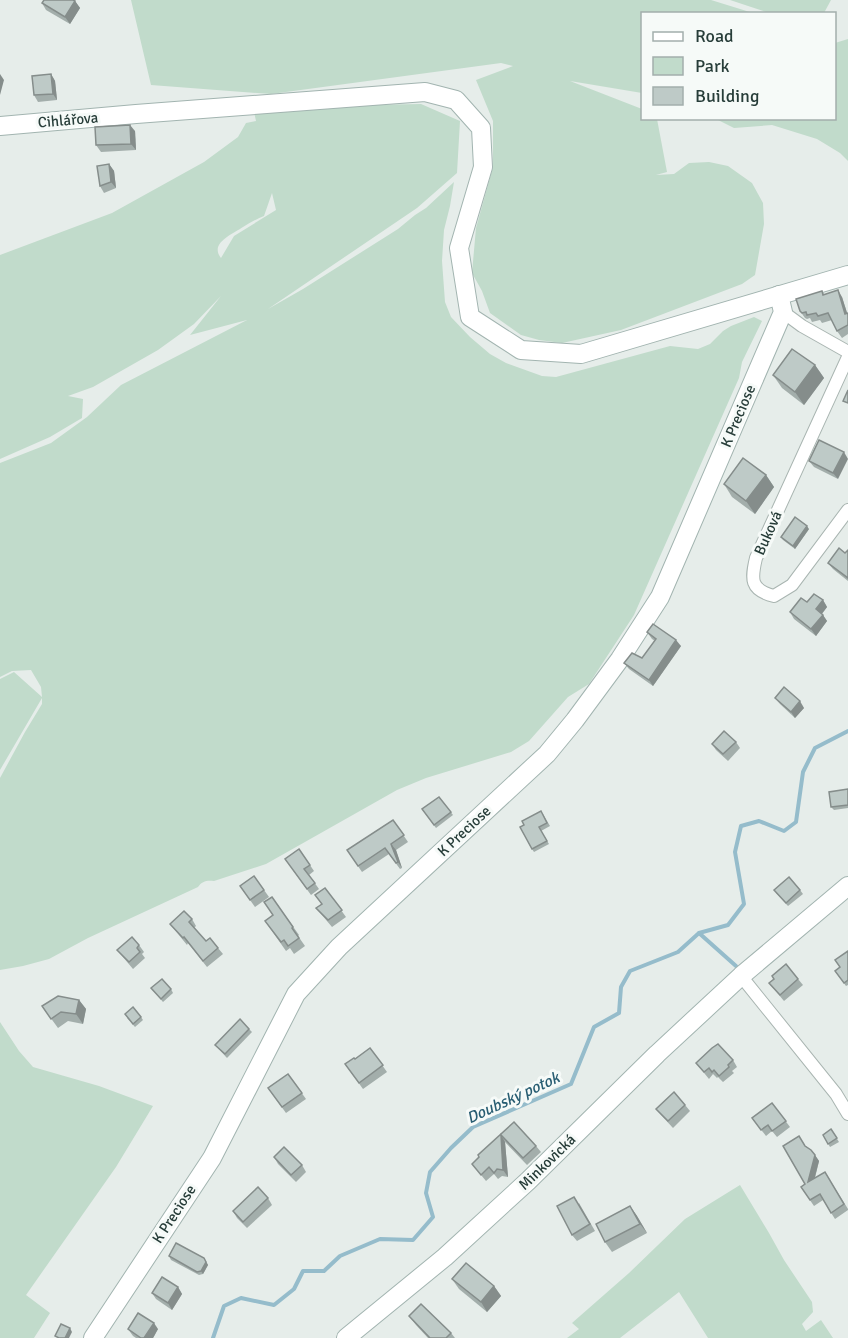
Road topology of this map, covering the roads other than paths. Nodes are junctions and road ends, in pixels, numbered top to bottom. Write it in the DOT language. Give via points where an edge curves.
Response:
graph roads {
  1 [pos="2,122"];
  2 [pos="848,275"];
  3 [pos="781,304"];
  4 [pos="848,352"];
  5 [pos="848,357"];
  6 [pos="848,510"];
  7 [pos="848,886"];
  8 [pos="741,976"];
  9 [pos="848,1114"];
  10 [pos="93,1338"];
  11 [pos="346,1338"];
  1 -- 3 [label="street, Cihlářova" via="425,92 456,100 481,128 483,167 459,248 470,317 521,350 581,354"];
  2 -- 3 [label="street, Cihlářova"];
  3 -- 4 [label="street" via="802,326"];
  3 -- 10 [label="street, K Preciose" via="660,597 620,659 547,754 339,947 296,994 212,1158"];
  5 -- 6 [label="street, Buková" via="756,558 752,573 755,587 774,596 792,585"];
  7 -- 8 [label="street, Minkovická"];
  8 -- 9 [label="street"];
  8 -- 11 [label="street, Minkovická" via="445,1257"];
}
